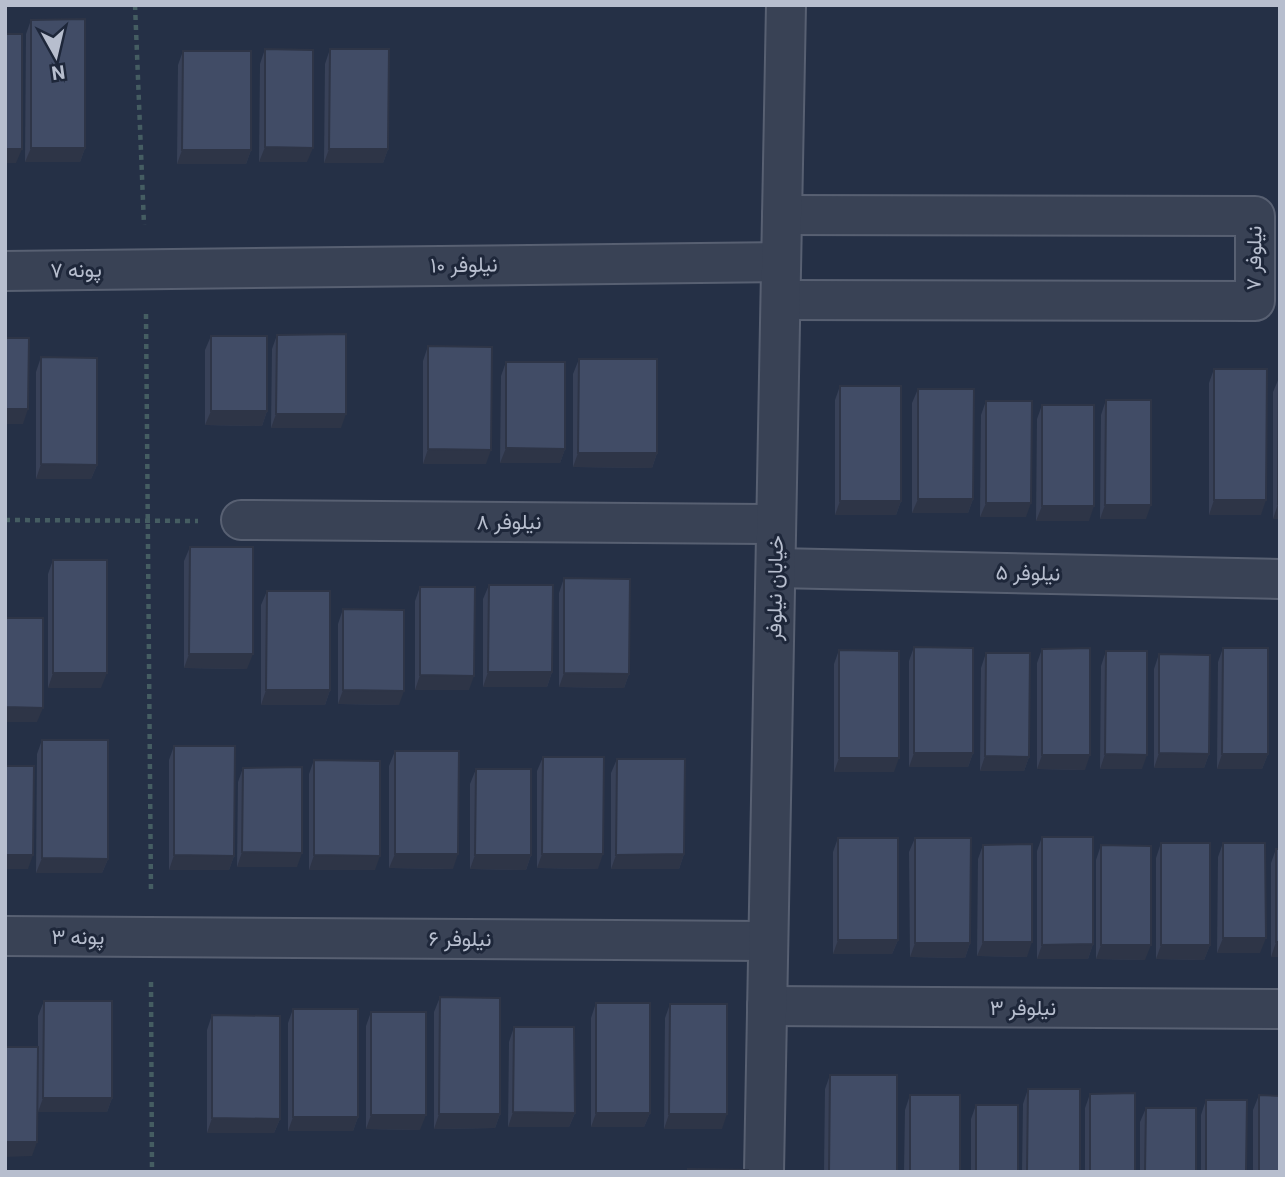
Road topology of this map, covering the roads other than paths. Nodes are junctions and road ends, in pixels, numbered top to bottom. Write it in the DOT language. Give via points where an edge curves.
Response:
graph roads {
  1 [pos="786,5"];
  2 [pos="782,215"];
  3 [pos="781,262"];
  4 [pos="146,269"];
  5 [pos="5,271"];
  6 [pos="781,300"];
  7 [pos="241,520"];
  8 [pos="776,524"];
  9 [pos="776,568"];
  10 [pos="1280,579"];
  11 [pos="5,936"];
  12 [pos="151,937"];
  13 [pos="768,941"];
  14 [pos="767,1006"];
  15 [pos="1280,1009"];
  16 [pos="764,1172"];
  1 -- 2 [label="street, خیابان نیلوفر"];
  2 -- 3 [label="street, خیابان نیلوفر"];
  2 -- 6 [label="street, نیلوفر ۷" via="1255,216 1255,301"];
  3 -- 4 [label="street, نیلوفر ۱۰"];
  3 -- 6 [label="street, خیابان نیلوفر"];
  4 -- 5 [label="street, پونه ۷"];
  6 -- 8 [label="street, خیابان نیلوفر"];
  7 -- 8 [label="street, نیلوفر ۸"];
  8 -- 9 [label="street, خیابان نیلوفر"];
  9 -- 10 [label="street, نیلوفر ۵"];
  9 -- 13 [label="street, خیابان نیلوفر"];
  11 -- 12 [label="street, پونه ۳"];
  12 -- 13 [label="street, نیلوفر ۶"];
  13 -- 14 [label="street, خیابان نیلوفر"];
  14 -- 15 [label="street, نیلوفر ۳"];
  14 -- 16 [label="street, خیابان نیلوفر"];
}
